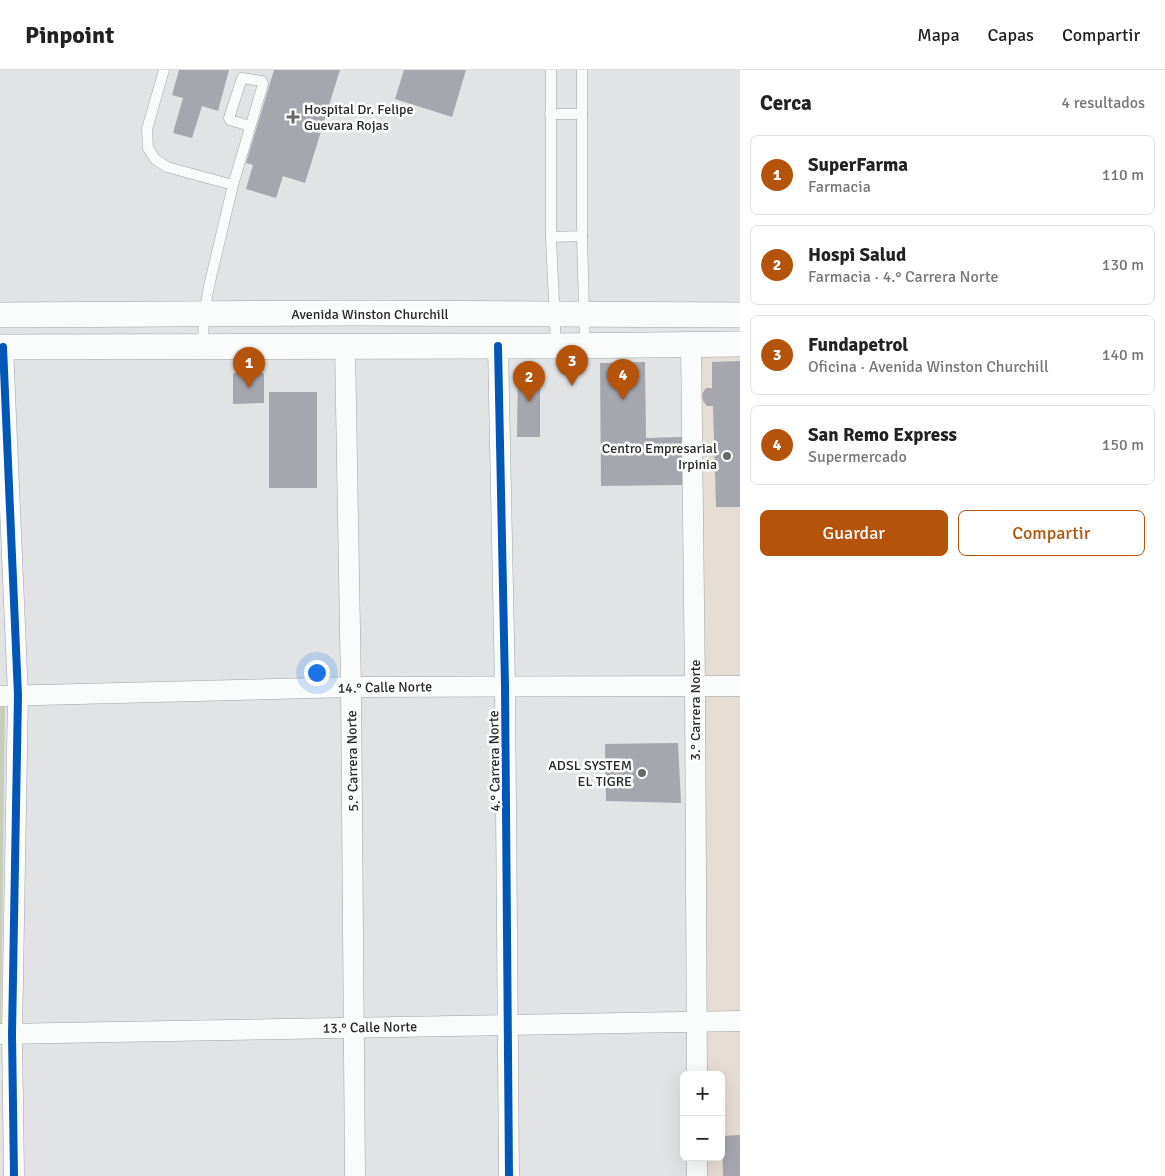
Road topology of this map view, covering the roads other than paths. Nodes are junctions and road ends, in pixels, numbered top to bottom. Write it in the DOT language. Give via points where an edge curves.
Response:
graph roads {
  1 [pos="163,70"];
  2 [pos="551,70"];
  3 [pos="582,70"];
  4 [pos="550,114"];
  5 [pos="582,114"];
  6 [pos="250,126"];
  7 [pos="233,185"];
  8 [pos="582,236"];
  9 [pos="551,237"];
  10 [pos="555,313"];
  11 [pos="584,313"];
  12 [pos="204,314"];
  13 [pos="0,315"];
  14 [pos="740,315"];
  15 [pos="740,344"];
  16 [pos="691,345"];
  17 [pos="345,346"];
  18 [pos="498,346"];
  19 [pos="556,346"];
  20 [pos="585,346"];
  21 [pos="1,347"];
  22 [pos="204,347"];
  23 [pos="506,686"];
  24 [pos="695,686"];
  25 [pos="740,686"];
  26 [pos="351,687"];
  27 [pos="9,695"];
  28 [pos="740,1021"];
  29 [pos="697,1022"];
  30 [pos="509,1025"];
  31 [pos="354,1028"];
  32 [pos="6,1034"];
  33 [pos="697,1071"];
  34 [pos="697,1161"];
  35 [pos="14,1176"];
  36 [pos="355,1176"];
  37 [pos="509,1176"];
  38 [pos="697,1176"];
  1 -- 7 [label="lane" via="147,129 148,148 155,159 167,167"];
  2 -- 4 [label="lane"];
  3 -- 5 [label="lane"];
  4 -- 5 [label="lane"];
  4 -- 9 [label="lane"];
  5 -- 8 [label="lane"];
  6 -- 6 [label="lane" via="263,84 242,78 229,118"];
  6 -- 7 [label="lane"];
  7 -- 12 [label="lane"];
  8 -- 9 [label="lane"];
  8 -- 11 [label="lane"];
  9 -- 10 [label="lane"];
  10 -- 11 [label="street, Avenida Winston Churchill"];
  10 -- 12 [label="street, Avenida Winston Churchill"];
  10 -- 19 [label="lane"];
  11 -- 14 [label="street, Avenida Winston Churchill"];
  11 -- 20 [label="lane"];
  12 -- 13 [label="street, Avenida Winston Churchill"];
  12 -- 22 [label="lane"];
  15 -- 16 [label="street"];
  16 -- 20 [label="street"];
  16 -- 24 [label="street, 3.° Carrera Norte"];
  17 -- 18 [label="street"];
  17 -- 22 [label="street"];
  17 -- 26 [label="street, 5.° Carrera Norte"];
  18 -- 19 [label="street"];
  18 -- 23 [label="street, 4.° Carrera Norte"];
  19 -- 20 [label="street"];
  21 -- 22 [label="street"];
  21 -- 27 [label="street"];
  23 -- 24 [label="street, 14.° Calle Norte"];
  23 -- 26 [label="street, 14.° Calle Norte"];
  23 -- 30 [label="street, 4.° Carrera Norte"];
  24 -- 25 [label="street, 14.° Calle Norte"];
  24 -- 29 [label="street, 3.° Carrera Norte"];
  26 -- 27 [label="street, 14.° Calle Norte"];
  26 -- 31 [label="street, 5.° Carrera Norte"];
  27 -- 32 [label="street"];
  28 -- 29 [label="street, 13.° Calle Norte"];
  29 -- 30 [label="street, 13.° Calle Norte"];
  29 -- 33 [label="street, 3.° Carrera Norte"];
  30 -- 31 [label="street, 13.° Calle Norte"];
  30 -- 37 [label="street, 4.° Carrera Norte"];
  31 -- 32 [label="street, 13.° Calle Norte"];
  31 -- 36 [label="street, 5.° Carrera Norte"];
  32 -- 35 [label="street"];
  34 -- 38 [label="street"];
}
